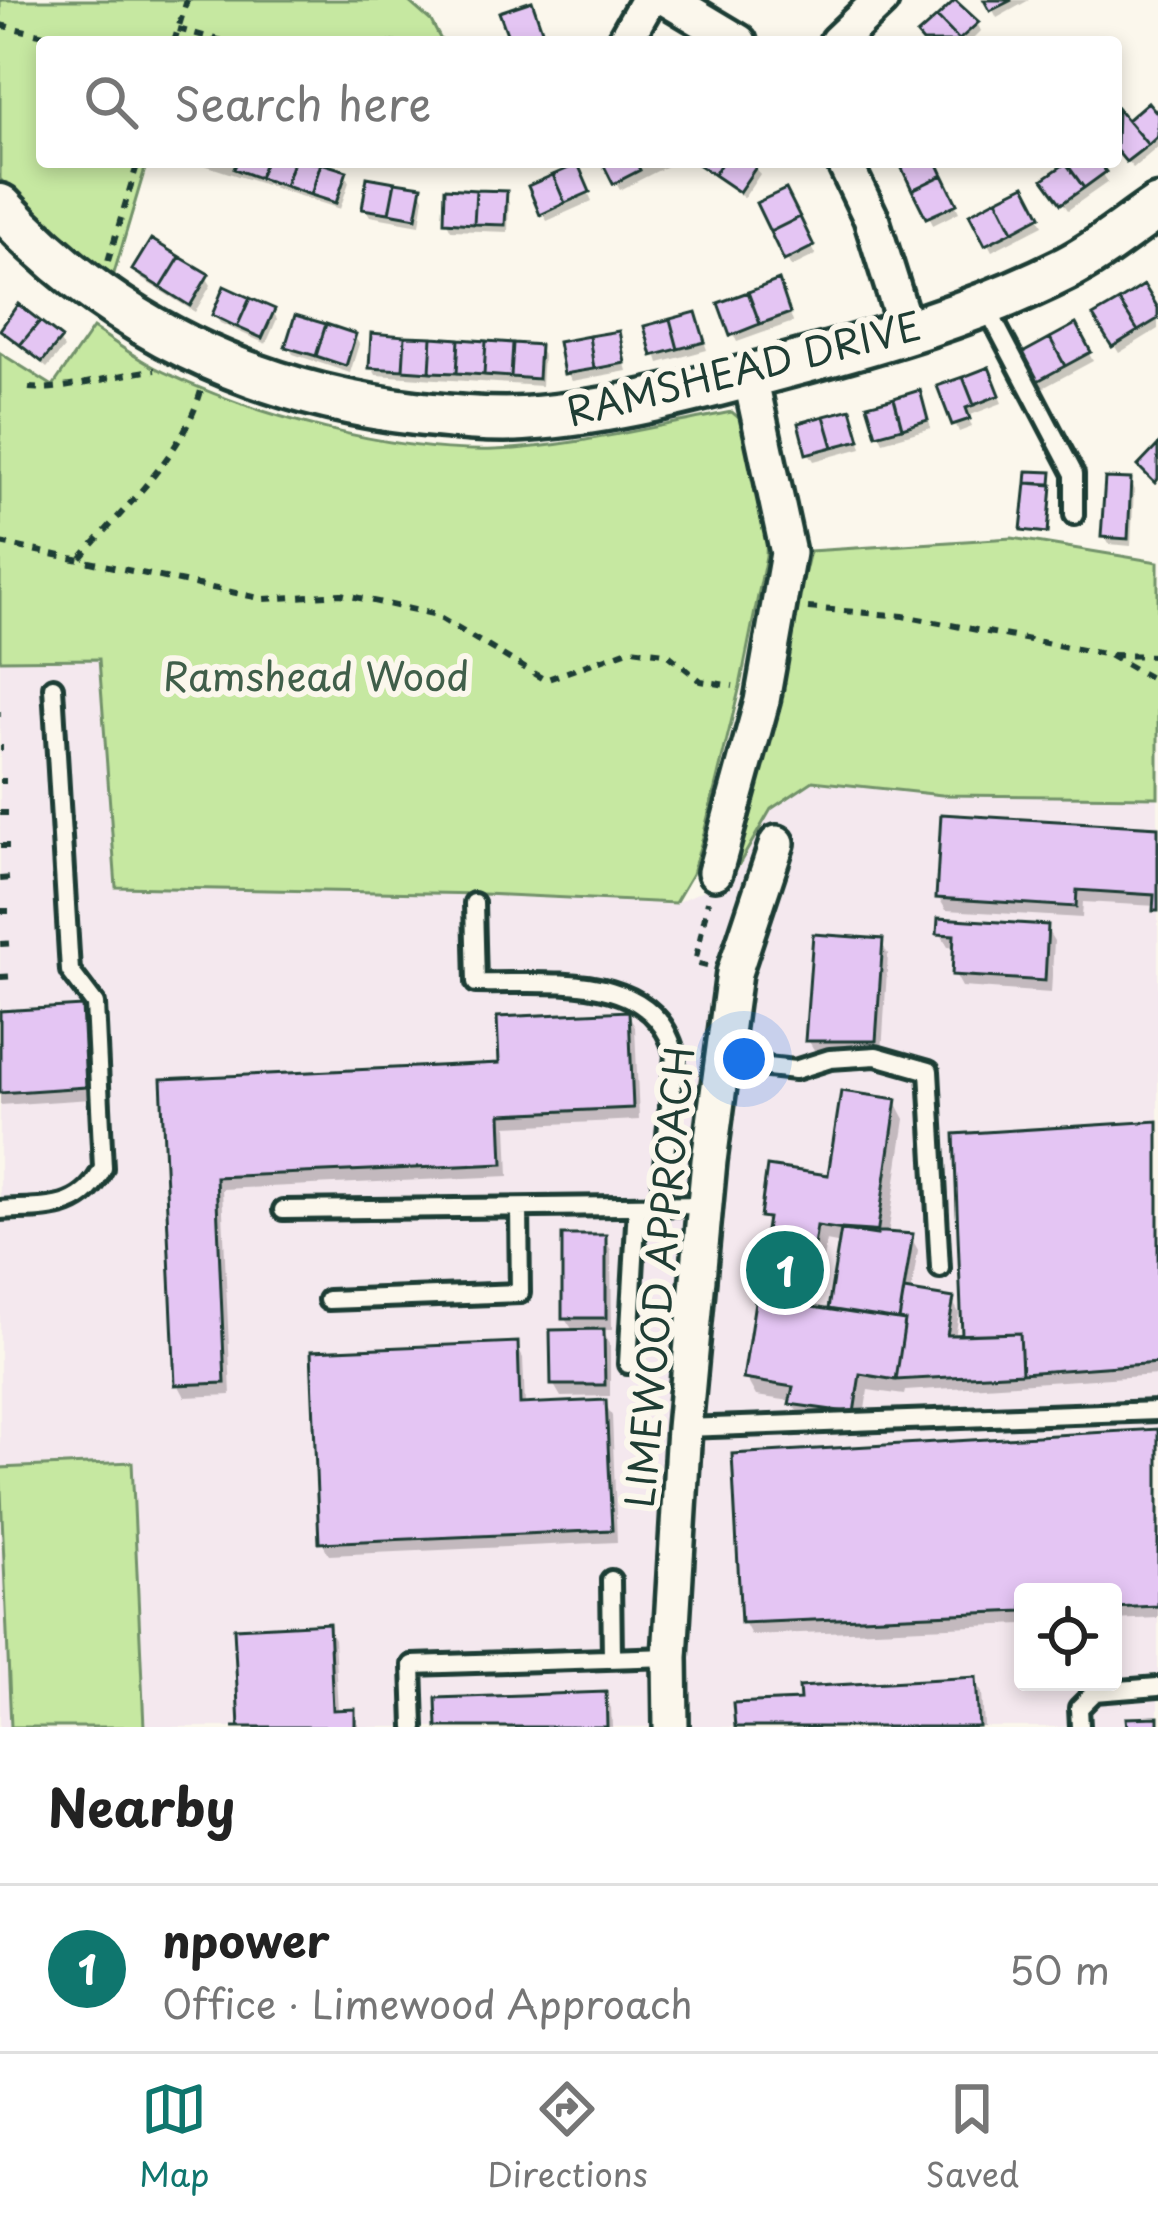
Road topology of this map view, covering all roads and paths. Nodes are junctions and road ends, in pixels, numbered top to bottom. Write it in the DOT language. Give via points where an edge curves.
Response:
graph roads {
  1 [pos="187,0"];
  2 [pos="648,0"];
  3 [pos="669,0"];
  4 [pos="881,0"];
  5 [pos="0,25"];
  6 [pos="178,28"];
  7 [pos="49,36"];
  8 [pos="176,36"];
  9 [pos="205,36"];
  10 [pos="627,36"];
  11 [pos="729,36"];
  12 [pos="843,36"];
  13 [pos="136,168"];
  14 [pos="847,168"];
  15 [pos="0,206"];
  16 [pos="1158,208"];
  17 [pos="98,294"];
  18 [pos="986,305"];
  19 [pos="908,334"];
  20 [pos="209,359"];
  21 [pos="156,370"];
  22 [pos="750,376"];
  23 [pos="29,388"];
  24 [pos="1074,515"];
  25 [pos="0,543"];
  26 [pos="81,559"];
  27 [pos="780,606"];
  28 [pos="1109,655"];
  29 [pos="1158,656"];
  30 [pos="1158,682"];
  31 [pos="53,687"];
  32 [pos="764,691"];
  33 [pos="777,843"];
  34 [pos="715,872"];
  35 [pos="12,878"];
  36 [pos="0,879"];
  37 [pos="474,903"];
  38 [pos="15,910"];
  39 [pos="0,911"];
  40 [pos="0,944"];
  41 [pos="15,944"];
  42 [pos="734,973"];
  43 [pos="0,976"];
  44 [pos="16,976"];
  45 [pos="722,1062"];
  46 [pos="705,1205"];
  47 [pos="638,1206"];
  48 [pos="660,1206"];
  49 [pos="520,1208"];
  50 [pos="0,1210"];
  51 [pos="283,1210"];
  52 [pos="940,1268"];
  53 [pos="328,1300"];
  54 [pos="628,1364"];
  55 [pos="1158,1411"];
  56 [pos="684,1428"];
  57 [pos="611,1580"];
  58 [pos="670,1657"];
  59 [pos="612,1658"];
  60 [pos="1158,1687"];
  61 [pos="414,1727"];
  62 [pos="670,1727"];
  63 [pos="1080,1727"];
  1 -- 6 [label="path"];
  2 -- 10 [label="street"];
  3 -- 11 [label="street"];
  4 -- 12 [label="street"];
  5 -- 7 [label="path"];
  6 -- 8 [label="path"];
  6 -- 9 [label="path"];
  13 -- 17 [label="path"];
  14 -- 19 [label="street"];
  15 -- 17 [label="street, RAMSHEAD DRIVE"];
  16 -- 18 [label="street, RAMSHEAD DRIVE" via="1071,266"];
  17 -- 20 [label="street, RAMSHEAD DRIVE"];
  18 -- 19 [label="street, RAMSHEAD DRIVE"];
  18 -- 24 [label="lane" via="1074,474"];
  19 -- 22 [label="street, RAMSHEAD DRIVE"];
  20 -- 22 [label="street, RAMSHEAD DRIVE" via="263,382 372,408 520,419 607,410"];
  20 -- 26 [label="path" via="194,416"];
  21 -- 23 [label="path"];
  22 -- 27 [label="street" via="788,553"];
  25 -- 26 [label="path"];
  26 -- 32 [label="path" via="264,598 341,594 433,614 545,680 632,649 666,653 701,681"];
  27 -- 28 [label="path" via="903,616"];
  27 -- 32 [label="street"];
  28 -- 29 [label="path"];
  28 -- 30 [label="path"];
  31 -- 50 [label="lane" via="70,970 95,1004 103,1168 92,1191 74,1203"];
  32 -- 34 [label="street"];
  33 -- 42 [label="street, LIMEWOOD APPROACH"];
  34 -- 42 [label="path" via="695,963"];
  35 -- 36 [label="path"];
  37 -- 48 [label="lane" via="476,982 616,992 649,1008 670,1032 675,1055"];
  38 -- 39 [label="path"];
  40 -- 41 [label="path"];
  42 -- 45 [label="street, LIMEWOOD APPROACH"];
  43 -- 44 [label="path"];
  45 -- 46 [label="street, LIMEWOOD APPROACH"];
  45 -- 52 [label="lane" via="795,1070 876,1056 929,1072"];
  46 -- 48 [label="lane"];
  46 -- 56 [label="street, LIMEWOOD APPROACH"];
  47 -- 48 [label="lane"];
  47 -- 49 [label="lane"];
  47 -- 54 [label="lane"];
  49 -- 51 [label="lane"];
  49 -- 53 [label="lane" via="520,1293"];
  55 -- 56 [label="lane"];
  56 -- 58 [label="street, LIMEWOOD APPROACH"];
  57 -- 59 [label="lane"];
  58 -- 59 [label="lane"];
  58 -- 62 [label="street, LIMEWOOD APPROACH"];
  59 -- 61 [label="lane" via="412,1665"];
  60 -- 63 [label="lane" via="1095,1692 1079,1708"];
}
